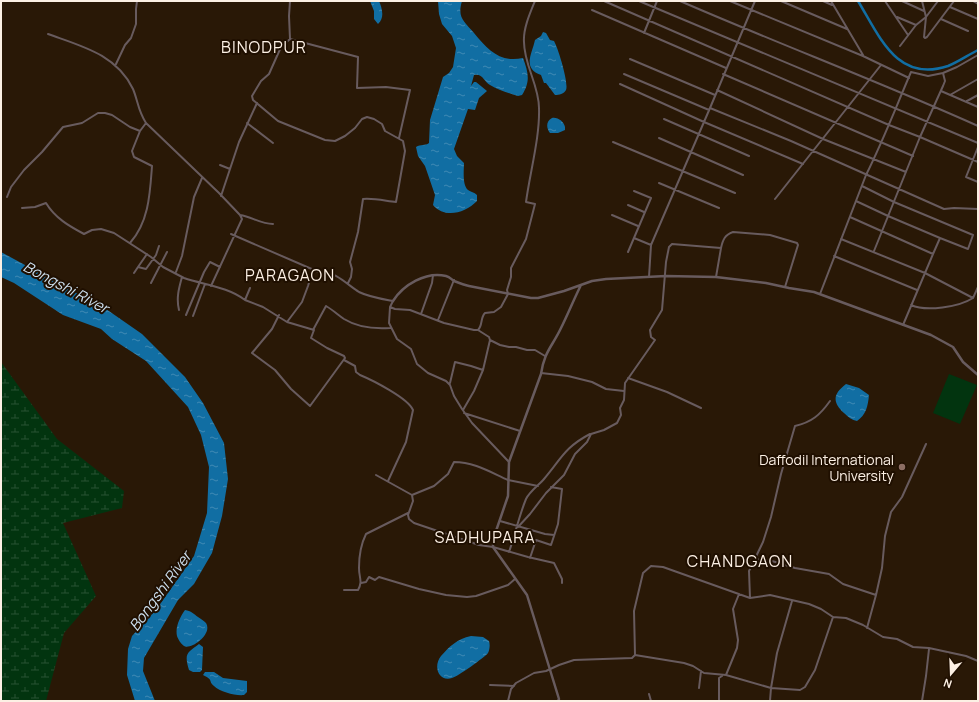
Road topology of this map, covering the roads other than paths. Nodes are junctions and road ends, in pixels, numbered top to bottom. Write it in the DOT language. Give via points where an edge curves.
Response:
graph roads {
  1 [pos="137,1"];
  2 [pos="290,1"];
  3 [pos="535,1"];
  4 [pos="604,1"];
  5 [pos="639,1"];
  6 [pos="657,1"];
  7 [pos="680,1"];
  8 [pos="730,1"];
  9 [pos="755,1"];
  10 [pos="781,1"];
  11 [pos="823,1"];
  12 [pos="831,1"];
  13 [pos="885,1"];
  14 [pos="902,1"];
  15 [pos="922,1"];
  16 [pos="933,1"];
  17 [pos="954,1"];
  18 [pos="972,1"];
  19 [pos="937,2"];
  20 [pos="978,4"];
  21 [pos="833,5"];
  22 [pos="950,7"];
  23 [pos="655,8"];
  24 [pos="592,10"];
  25 [pos="751,10"];
  26 [pos="924,11"];
  27 [pos="896,17"];
  28 [pos="926,17"];
  29 [pos="940,19"];
  30 [pos="978,19"];
  31 [pos="649,20"];
  32 [pos="916,25"];
  33 [pos="743,28"];
  34 [pos="847,29"];
  35 [pos="968,31"];
  36 [pos="644,32"];
  37 [pos="48,34"];
  38 [pos="908,35"];
  39 [pos="290,39"];
  40 [pos="737,43"];
  41 [pos="900,46"];
  42 [pos="978,55"];
  43 [pos="863,56"];
  44 [pos="731,57"];
  45 [pos="630,59"];
  46 [pos="116,65"];
  47 [pos="881,65"];
  48 [pos="726,68"];
  49 [pos="943,73"];
  50 [pos="624,74"];
  51 [pos="723,74"];
  52 [pos="909,78"];
  53 [pos="870,79"];
  54 [pos="978,79"];
  55 [pos="620,84"];
  56 [pos="717,90"];
  57 [pos="941,90"];
  58 [pos="903,92"];
  59 [pos="859,94"];
  60 [pos="715,95"];
  61 [pos="950,95"];
  62 [pos="978,95"];
  63 [pos="966,102"];
  64 [pos="257,103"];
  65 [pos="934,106"];
  66 [pos="978,107"];
  67 [pos="848,108"];
  68 [pos="709,109"];
  69 [pos="895,109"];
  70 [pos="664,119"];
  71 [pos="928,121"];
  72 [pos="704,122"];
  73 [pos="146,123"];
  74 [pos="247,123"];
  75 [pos="836,123"];
  76 [pos="889,125"];
  77 [pos="978,126"];
  78 [pos="140,131"];
  79 [pos="698,135"];
  80 [pos="920,137"];
  81 [pos="399,138"];
  82 [pos="659,138"];
  83 [pos="823,139"];
  84 [pos="613,142"];
  85 [pos="881,142"];
  86 [pos="272,143"];
  87 [pos="978,143"];
  88 [pos="978,147"];
  89 [pos="814,151"];
  90 [pos="690,152"];
  91 [pos="749,156"];
  92 [pos="913,156"];
  93 [pos="874,158"];
  94 [pos="973,160"];
  95 [pos="978,162"];
  96 [pos="803,164"];
  97 [pos="220,165"];
  98 [pos="230,169"];
  99 [pos="683,171"];
  100 [pos="906,172"];
  101 [pos="743,175"];
  102 [pos="866,175"];
  103 [pos="202,177"];
  104 [pos="978,182"];
  105 [pos="658,183"];
  106 [pos="862,186"];
  107 [pos="899,189"];
  108 [pos="676,190"];
  109 [pos="634,191"];
  110 [pos="736,193"];
  111 [pos="221,196"];
  112 [pos="7,197"];
  113 [pos="775,199"];
  114 [pos="856,201"];
  115 [pos="894,202"];
  116 [pos="628,205"];
  117 [pos="22,208"];
  118 [pos="718,208"];
  119 [pos="978,209"];
  120 [pos="644,212"];
  121 [pos="240,215"];
  122 [pos="612,215"];
  123 [pos="888,216"];
  124 [pos="850,217"];
  125 [pos="273,224"];
  126 [pos="638,226"];
  127 [pos="881,232"];
  128 [pos="231,234"];
  129 [pos="234,235"];
  130 [pos="633,238"];
  131 [pos="940,238"];
  132 [pos="841,239"];
  133 [pos="130,243"];
  134 [pos="651,245"];
  135 [pos="159,246"];
  136 [pos="721,248"];
  137 [pos="874,251"];
  138 [pos="167,252"];
  139 [pos="628,252"];
  140 [pos="147,254"];
  141 [pos="933,254"];
  142 [pos="834,256"];
  143 [pos="153,258"];
  144 [pos="160,264"];
  145 [pos="138,267"];
  146 [pos="220,267"];
  147 [pos="313,269"];
  148 [pos="176,272"];
  149 [pos="134,273"];
  150 [pos="925,273"];
  151 [pos="433,275"];
  152 [pos="666,276"];
  153 [pos="182,277"];
  154 [pos="716,277"];
  155 [pos="649,278"];
  156 [pos="454,280"];
  157 [pos="200,282"];
  158 [pos="348,283"];
  159 [pos="151,284"];
  160 [pos="205,284"];
  161 [pos="582,285"];
  162 [pos="211,286"];
  163 [pos="784,287"];
  164 [pos="978,287"];
  165 [pos="250,288"];
  166 [pos="917,290"];
  167 [pos="508,294"];
  168 [pos="820,294"];
  169 [pos="973,298"];
  170 [pos="246,300"];
  171 [pos="393,302"];
  172 [pos="911,305"];
  173 [pos="390,308"];
  174 [pos="180,310"];
  175 [pos="421,314"];
  176 [pos="186,315"];
  177 [pos="193,316"];
  178 [pos="279,316"];
  179 [pos="438,321"];
  180 [pos="286,322"];
  181 [pos="903,325"];
  182 [pos="390,328"];
  183 [pos="313,330"];
  184 [pos="478,330"];
  185 [pos="490,340"];
  186 [pos="545,356"];
  187 [pos="344,360"];
  188 [pos="483,370"];
  189 [pos="541,372"];
  190 [pos="978,375"];
  191 [pos="628,378"];
  192 [pos="449,384"];
  193 [pos="624,391"];
  194 [pos="830,401"];
  195 [pos="701,408"];
  196 [pos="464,412"];
  197 [pos="520,431"];
  198 [pos="591,434"];
  199 [pos="926,444"];
  200 [pos="509,462"];
  201 [pos="376,475"];
  202 [pos="508,480"];
  203 [pos="388,482"];
  204 [pos="538,486"];
  205 [pos="551,487"];
  206 [pos="412,495"];
  207 [pos="408,513"];
  208 [pos="500,521"];
  209 [pos="518,526"];
  210 [pos="554,536"];
  211 [pos="493,547"];
  212 [pos="509,552"];
  213 [pos="530,558"];
  214 [pos="754,559"];
  215 [pos="515,579"];
  216 [pos="361,583"];
  217 [pos="562,583"];
  218 [pos="344,590"];
  219 [pos="739,594"];
  220 [pos="876,595"];
  221 [pos="750,598"];
  222 [pos="792,601"];
  223 [pos="833,617"];
  224 [pos="867,628"];
  225 [pos="929,648"];
  226 [pos="635,654"];
  227 [pos="978,661"];
  228 [pos="550,670"];
  229 [pos="701,671"];
  230 [pos="726,675"];
  231 [pos="490,685"];
  232 [pos="514,686"];
  233 [pos="698,688"];
  234 [pos="771,688"];
  235 [pos="649,694"];
  236 [pos="508,701"];
  237 [pos="558,701"];
  238 [pos="652,701"];
  239 [pos="719,701"];
  240 [pos="770,701"];
  241 [pos="922,701"];
  1 -- 46 [label="street" via="136,24"];
  2 -- 39 [label="street"];
  3 -- 167 [label="street" via="523,40 539,108 526,202 535,204 526,239 511,268 511,278 506,290"];
  4 -- 31 [label="street"];
  5 -- 23 [label="street"];
  6 -- 23 [label="street"];
  7 -- 33 [label="street"];
  8 -- 25 [label="street"];
  9 -- 25 [label="street"];
  10 -- 34 [label="street"];
  11 -- 21 [label="street"];
  12 -- 21 [label="street"];
  13 -- 27 [label="street"];
  14 -- 26 [label="street"];
  15 -- 26 [label="street"];
  16 -- 19 [label="street"];
  17 -- 22 [label="street"];
  18 -- 20 [label="street"];
  19 -- 28 [label="street"];
  21 -- 34 [label="street"];
  22 -- 29 [label="street"];
  22 -- 30 [label="street"];
  23 -- 31 [label="street"];
  23 -- 40 [label="street"];
  24 -- 36 [label="street"];
  25 -- 33 [label="street"];
  25 -- 43 [label="street"];
  26 -- 28 [label="street"];
  27 -- 32 [label="street"];
  27 -- 38 [label="street"];
  28 -- 29 [label="street" via="925,38"];
  28 -- 32 [label="street"];
  29 -- 35 [label="street"];
  31 -- 36 [label="street"];
  31 -- 44 [label="street"];
  32 -- 38 [label="street"];
  33 -- 40 [label="street"];
  33 -- 53 [label="street"];
  34 -- 43 [label="street"];
  36 -- 48 [label="street"];
  37 -- 46 [label="street" via="96,52"];
  38 -- 41 [label="street"];
  39 -- 64 [label="street" via="281,47 269,74 261,81 252,96"];
  39 -- 81 [label="street" via="358,57 358,88 386,87 410,90"];
  40 -- 44 [label="street"];
  40 -- 59 [label="street"];
  42 -- 49 [label="street"];
  43 -- 47 [label="street"];
  44 -- 48 [label="street"];
  44 -- 67 [label="street"];
  45 -- 60 [label="street"];
  46 -- 73 [label="street" via="133,89 140,114"];
  47 -- 52 [label="street"];
  47 -- 53 [label="street"];
  48 -- 51 [label="street"];
  49 -- 52 [label="street" via="928,76 911,72"];
  49 -- 57 [label="street"];
  50 -- 68 [label="street"];
  51 -- 56 [label="street"];
  51 -- 75 [label="street"];
  52 -- 58 [label="street"];
  53 -- 58 [label="street"];
  53 -- 59 [label="street"];
  54 -- 61 [label="street"];
  55 -- 72 [label="street"];
  56 -- 60 [label="street"];
  56 -- 83 [label="street"];
  57 -- 61 [label="street"];
  57 -- 65 [label="street"];
  58 -- 65 [label="street"];
  58 -- 69 [label="street"];
  59 -- 67 [label="street"];
  59 -- 69 [label="street"];
  60 -- 68 [label="street"];
  61 -- 63 [label="street"];
  62 -- 63 [label="street"];
  63 -- 66 [label="street"];
  64 -- 74 [label="street"];
  64 -- 81 [label="street" via="278,121 325,140 334,141 345,136 367,117 374,118 382,124 385,131"];
  65 -- 71 [label="street"];
  65 -- 77 [label="street"];
  67 -- 75 [label="street"];
  67 -- 76 [label="street"];
  68 -- 72 [label="street"];
  68 -- 89 [label="street"];
  69 -- 71 [label="street"];
  69 -- 76 [label="street"];
  70 -- 79 [label="street"];
  71 -- 80 [label="street"];
  71 -- 87 [label="street"];
  72 -- 79 [label="street"];
  72 -- 96 [label="street"];
  73 -- 78 [label="street"];
  73 -- 103 [label="street"];
  74 -- 86 [label="street"];
  74 -- 98 [label="street"];
  75 -- 83 [label="street"];
  75 -- 85 [label="street"];
  76 -- 80 [label="street"];
  76 -- 85 [label="street"];
  78 -- 112 [label="street" via="105,113 98,113 82,123 63,127 24,170"];
  78 -- 133 [label="street" via="133,147 133,155 152,166 146,216"];
  79 -- 90 [label="street"];
  79 -- 91 [label="street"];
  80 -- 92 [label="street"];
  80 -- 94 [label="street"];
  81 -- 158 [label="street" via="403,140 405,151 396,202 363,199"];
  82 -- 90 [label="street"];
  83 -- 89 [label="street"];
  83 -- 93 [label="street"];
  84 -- 99 [label="street"];
  85 -- 92 [label="street"];
  85 -- 93 [label="street"];
  88 -- 94 [label="street"];
  89 -- 96 [label="street"];
  89 -- 102 [label="street"];
  90 -- 99 [label="street"];
  90 -- 101 [label="street"];
  92 -- 100 [label="street"];
  93 -- 100 [label="street"];
  93 -- 102 [label="street"];
  94 -- 95 [label="street"];
  94 -- 104 [label="street" via="966,177"];
  96 -- 113 [label="street"];
  97 -- 98 [label="street"];
  98 -- 111 [label="street"];
  99 -- 108 [label="street"];
  99 -- 110 [label="street"];
  100 -- 107 [label="street"];
  102 -- 106 [label="street"];
  102 -- 107 [label="street"];
  103 -- 111 [label="street"];
  103 -- 148 [label="street" via="194,197 182,256"];
  105 -- 108 [label="street"];
  106 -- 114 [label="street"];
  106 -- 115 [label="street"];
  107 -- 115 [label="street"];
  107 -- 119 [label="street" via="944,209"];
  108 -- 118 [label="street"];
  108 -- 134 [label="street"];
  109 -- 120 [label="street" via="651,198"];
  111 -- 121 [label="street"];
  114 -- 123 [label="street"];
  114 -- 124 [label="street"];
  115 -- 123 [label="street"];
  115 -- 131 [label="street" via="974,235 968,249"];
  116 -- 120 [label="street"];
  117 -- 133 [label="street" via="46,203 60,220 84,234 102,229"];
  120 -- 126 [label="street"];
  121 -- 125 [label="street"];
  121 -- 129 [label="street" via="242,219"];
  122 -- 126 [label="street"];
  123 -- 127 [label="street"];
  123 -- 131 [label="street"];
  124 -- 127 [label="street"];
  124 -- 132 [label="street"];
  126 -- 130 [label="street"];
  127 -- 137 [label="street"];
  127 -- 141 [label="street"];
  128 -- 129 [label="street"];
  129 -- 146 [label="street"];
  129 -- 147 [label="street"];
  130 -- 134 [label="street"];
  130 -- 139 [label="street"];
  131 -- 141 [label="street"];
  132 -- 137 [label="street"];
  132 -- 142 [label="street"];
  133 -- 140 [label="street"];
  134 -- 155 [label="street"];
  135 -- 143 [label="street"];
  136 -- 152 [label="street" via="672,244 667,250"];
  136 -- 154 [label="street"];
  136 -- 163 [label="street" via="723,238 733,232 770,235 797,243"];
  137 -- 150 [label="street"];
  138 -- 144 [label="street"];
  140 -- 143 [label="street"];
  140 -- 145 [label="street"];
  141 -- 150 [label="street"];
  142 -- 166 [label="street"];
  142 -- 168 [label="street"];
  143 -- 144 [label="street"];
  143 -- 145 [label="street" via="146,269"];
  144 -- 148 [label="street"];
  144 -- 159 [label="street"];
  145 -- 149 [label="street"];
  146 -- 157 [label="street" via="210,262"];
  146 -- 162 [label="street"];
  147 -- 158 [label="street"];
  147 -- 180 [label="street" via="302,302"];
  148 -- 153 [label="street"];
  150 -- 166 [label="street"];
  150 -- 169 [label="street"];
  151 -- 156 [label="street" via="446,276"];
  151 -- 171 [label="street" via="404,287"];
  151 -- 175 [label="street"];
  152 -- 154 [label="street"];
  152 -- 155 [label="street"];
  152 -- 191 [label="street" via="662,310 650,330 651,337 655,340"];
  153 -- 157 [label="street"];
  153 -- 174 [label="street" via="177,301"];
  154 -- 163 [label="street"];
  155 -- 161 [label="street" via="606,279"];
  156 -- 167 [label="street" via="469,286"];
  156 -- 179 [label="street"];
  157 -- 160 [label="street"];
  157 -- 176 [label="street"];
  158 -- 171 [label="street" via="361,293"];
  160 -- 162 [label="street"];
  160 -- 177 [label="street"];
  161 -- 167 [label="street" via="538,298"];
  161 -- 186 [label="street"];
  162 -- 170 [label="street" via="229,290"];
  163 -- 168 [label="street"];
  164 -- 169 [label="street"];
  165 -- 170 [label="street"];
  166 -- 172 [label="street"];
  167 -- 184 [label="street" via="501,307 482,316 481,327"];
  168 -- 181 [label="street"];
  169 -- 172 [label="street" via="949,307 918,308"];
  170 -- 178 [label="street"];
  171 -- 173 [label="street"];
  172 -- 181 [label="street"];
  173 -- 175 [label="street"];
  173 -- 182 [label="street"];
  175 -- 179 [label="street"];
  178 -- 180 [label="street"];
  178 -- 187 [label="street" via="272,329 252,353 275,370 310,406"];
  179 -- 184 [label="street"];
  180 -- 183 [label="street"];
  181 -- 190 [label="street" via="931,335 953,347 963,362"];
  182 -- 183 [label="street" via="370,327 349,321 326,306"];
  182 -- 192 [label="street" via="397,339 410,349 417,364"];
  183 -- 187 [label="street" via="311,338 344,356"];
  184 -- 185 [label="street"];
  185 -- 186 [label="street" via="513,348 535,350"];
  185 -- 188 [label="street"];
  186 -- 189 [label="street"];
  187 -- 203 [label="street" via="355,366 356,372 360,375 406,401 413,410 406,442"];
  188 -- 192 [label="street" via="455,362"];
  188 -- 196 [label="street"];
  189 -- 193 [label="street" via="568,376 592,382 606,389"];
  189 -- 197 [label="street"];
  191 -- 193 [label="street"];
  191 -- 195 [label="street"];
  192 -- 196 [label="street"];
  193 -- 198 [label="street" via="621,415 617,423"];
  194 -- 214 [label="street" via="817,417 795,426 771,518"];
  196 -- 197 [label="street"];
  196 -- 200 [label="street"];
  197 -- 200 [label="street"];
  198 -- 204 [label="street" via="564,453"];
  198 -- 205 [label="street" via="575,454 564,475"];
  199 -- 220 [label="street" via="902,497 891,512 884,536 882,568"];
  200 -- 202 [label="street"];
  201 -- 203 [label="street"];
  202 -- 204 [label="street"];
  202 -- 206 [label="street" via="489,470 454,462 448,474 434,486"];
  202 -- 208 [label="street" via="508,496"];
  203 -- 206 [label="street"];
  204 -- 209 [label="street" via="528,497"];
  205 -- 209 [label="street"];
  205 -- 210 [label="street" via="562,489"];
  206 -- 207 [label="street" via="413,501"];
  207 -- 211 [label="street" via="409,519 419,525 479,545"];
  207 -- 216 [label="street" via="366,534 359,569"];
  208 -- 209 [label="street"];
  208 -- 211 [label="street"];
  209 -- 210 [label="street"];
  209 -- 212 [label="street"];
  210 -- 213 [label="street" via="551,545 536,540"];
  211 -- 212 [label="street"];
  211 -- 215 [label="street"];
  212 -- 213 [label="street"];
  213 -- 217 [label="street" via="554,563"];
  214 -- 220 [label="street" via="772,560 796,568 825,573 843,584"];
  214 -- 221 [label="street" via="749,571"];
  215 -- 216 [label="street" via="508,585 473,597 446,595 379,577 375,580 369,577 366,582"];
  215 -- 228 [label="street" via="527,596"];
  216 -- 218 [label="street" via="358,590"];
  219 -- 221 [label="street"];
  219 -- 226 [label="street" via="663,567 651,566 643,573 634,611"];
  219 -- 230 [label="street" via="733,609 737,648"];
  220 -- 224 [label="street"];
  221 -- 222 [label="street" via="770,595"];
  222 -- 223 [label="street" via="809,604"];
  222 -- 234 [label="street" via="777,653"];
  223 -- 224 [label="street" via="846,618"];
  223 -- 234 [label="street" via="815,670 805,687 800,690"];
  224 -- 225 [label="street" via="882,637 897,638 913,647"];
  225 -- 227 [label="street"];
  225 -- 241 [label="street"];
  226 -- 228 [label="street" via="632,658 574,660 559,664"];
  226 -- 229 [label="street" via="684,663"];
  228 -- 232 [label="street" via="534,673"];
  228 -- 237 [label="street"];
  229 -- 230 [label="street"];
  229 -- 233 [label="street"];
  230 -- 234 [label="street"];
  230 -- 239 [label="street" via="719,678"];
  231 -- 232 [label="street"];
  232 -- 236 [label="street"];
  234 -- 240 [label="street"];
  235 -- 238 [label="street"];
}
